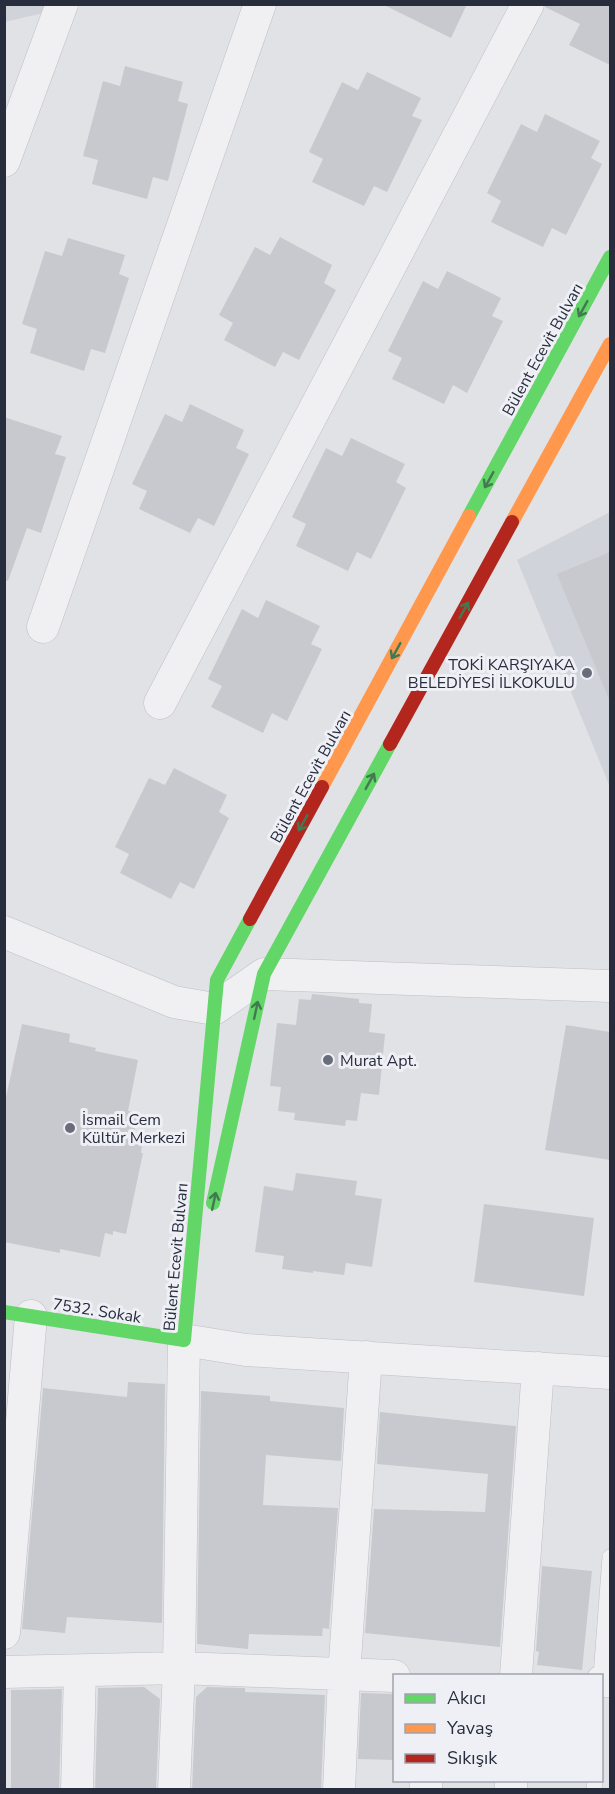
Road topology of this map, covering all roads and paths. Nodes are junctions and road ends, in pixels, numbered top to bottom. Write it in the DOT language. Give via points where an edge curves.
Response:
graph roads {
  1 [pos="62,4"];
  2 [pos="260,4"];
  3 [pos="528,4"];
  4 [pos="4,161"];
  5 [pos="610,257"];
  6 [pos="610,344"];
  7 [pos="43,627"];
  8 [pos="160,703"];
  9 [pos="4,932"];
  10 [pos="264,974"];
  11 [pos="610,986"];
  12 [pos="214,1009"];
  13 [pos="18,1314"];
  14 [pos="183,1340"];
  15 [pos="366,1357"];
  16 [pos="538,1368"];
  17 [pos="610,1373"];
  18 [pos="610,1557"];
  19 [pos="4,1633"];
  20 [pos="179,1668"];
  21 [pos="80,1671"];
  22 [pos="4,1672"];
  23 [pos="516,1674"];
  24 [pos="601,1674"];
  25 [pos="344,1675"];
  26 [pos="393,1676"];
  27 [pos="76,1790"];
  28 [pos="174,1790"];
  29 [pos="339,1790"];
  1 -- 4 [label="street"];
  2 -- 7 [label="street"];
  3 -- 8 [label="street"];
  5 -- 12 [label="street, Bülent Ecevit Bulvarı, one-way" via="217,980"];
  10 -- 6 [label="street, Bülent Ecevit Bulvarı, one-way"];
  9 -- 12 [label="street" via="174,1002"];
  10 -- 11 [label="street"];
  10 -- 12 [label="street"];
  14 -- 10 [label="street, Bülent Ecevit Bulvarı, one-way"];
  12 -- 14 [label="street, Bülent Ecevit Bulvarı"];
  13 -- 14 [label="street, 7532. Sokak"];
  13 -- 19 [label="street"];
  14 -- 15 [label="street" via="246,1350"];
  14 -- 20 [label="street"];
  15 -- 16 [label="street"];
  15 -- 25 [label="street"];
  16 -- 17 [label="street"];
  16 -- 23 [label="street"];
  18 -- 24 [label="lane"];
  20 -- 21 [label="street"];
  20 -- 25 [label="street"];
  20 -- 28 [label="street"];
  21 -- 22 [label="street"];
  21 -- 27 [label="street"];
  25 -- 26 [label="street"];
  25 -- 29 [label="street"];
}
